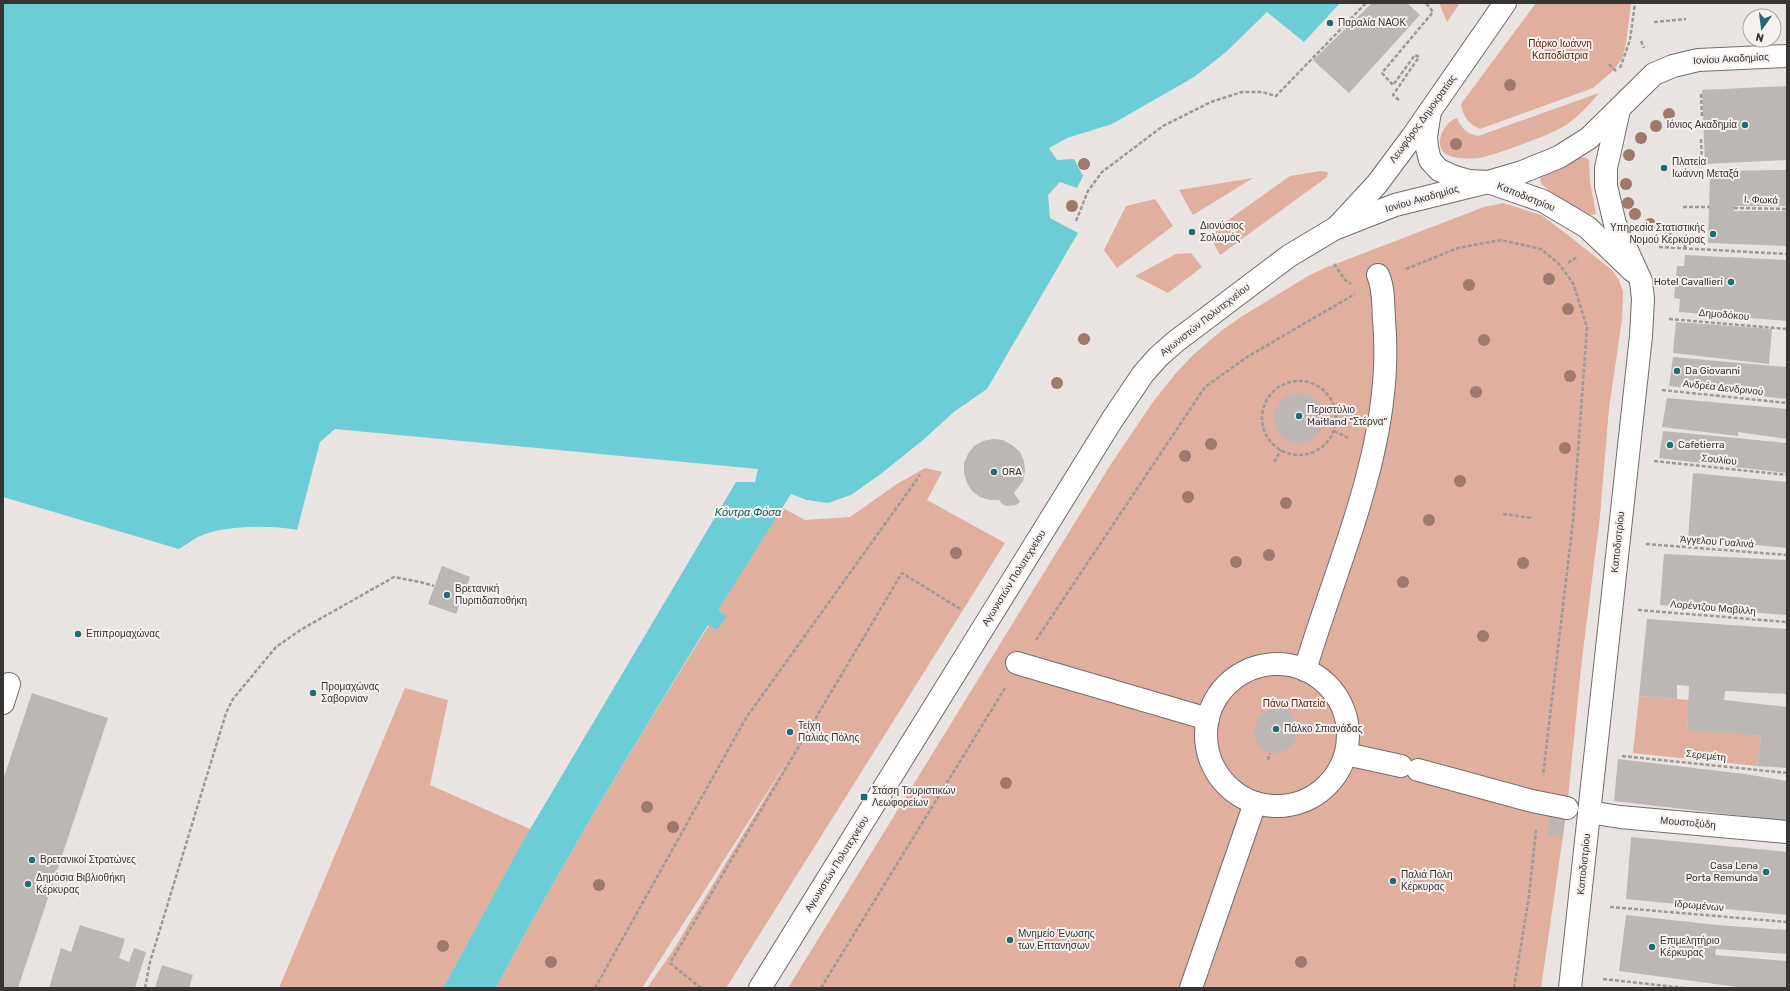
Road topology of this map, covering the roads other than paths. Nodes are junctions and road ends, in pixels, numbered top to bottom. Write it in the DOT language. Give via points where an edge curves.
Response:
graph roads {
  1 [pos="1505,3"];
  2 [pos="1787,56"];
  3 [pos="1619,108"];
  4 [pos="1430,111"];
  5 [pos="1488,182"];
  6 [pos="1334,229"];
  7 [pos="1378,275"];
  8 [pos="1641,281"];
  9 [pos="1017,663"];
  10 [pos="1305,670"];
  11 [pos="1208,719"];
  12 [pos="1346,754"];
  13 [pos="1255,803"];
  14 [pos="1567,808"];
  15 [pos="1589,812"];
  16 [pos="1787,832"];
  17 [pos="760,988"];
  18 [pos="1191,988"];
  19 [pos="1570,988"];
  1 -- 4 [label="street, Λεωφόρος Δημοκρατίας"];
  2 -- 3 [label="street, Ιονίου Ακαδημίας" via="1689,61 1654,74"];
  3 -- 5 [label="street, Ιονίου Ακαδημίας" via="1598,130 1572,150 1528,170"];
  3 -- 8 [label="street" via="1606,168 1606,186 1615,224"];
  4 -- 5 [label="street, Ιονίου Ακαδημίας" via="1426,137 1430,160 1439,170 1455,177"];
  4 -- 6 [label="street, Λεωφόρος Δημοκρατίας" via="1377,184"];
  5 -- 6 [label="street, Ιονίου Ακαδημίας" via="1396,205"];
  5 -- 8 [label="street, Καποδιστρίου" via="1543,201 1587,227 1625,262"];
  6 -- 17 [label="street, Αγωνιστών Πολυτεχνείου" via="1289,256 1193,327 1158,357 1143,374"];
  7 -- 10 [label="street" via="1382,290 1386,367 1376,445 1364,491 1320,617"];
  8 -- 15 [label="street, Καποδιστρίου" via="1641,336"];
  9 -- 11 [label="street"];
  10 -- 11 [label="street" via="1288,665 1271,665 1255,668 1238,676 1214,702"];
  10 -- 12 [label="street" via="1329,687 1342,706 1347,722"];
  11 -- 13 [label="street" via="1208,749 1216,772 1233,791"];
  12 -- 13 [label="street" via="1336,775 1319,792 1298,803 1288,805"];
  12 -- 14 [label="street" via="1410,768 1532,802"];
  13 -- 18 [label="street"];
  15 -- 16 [label="street, Μουστοξύδη"];
  15 -- 19 [label="street, Καποδιστρίου"];
}
